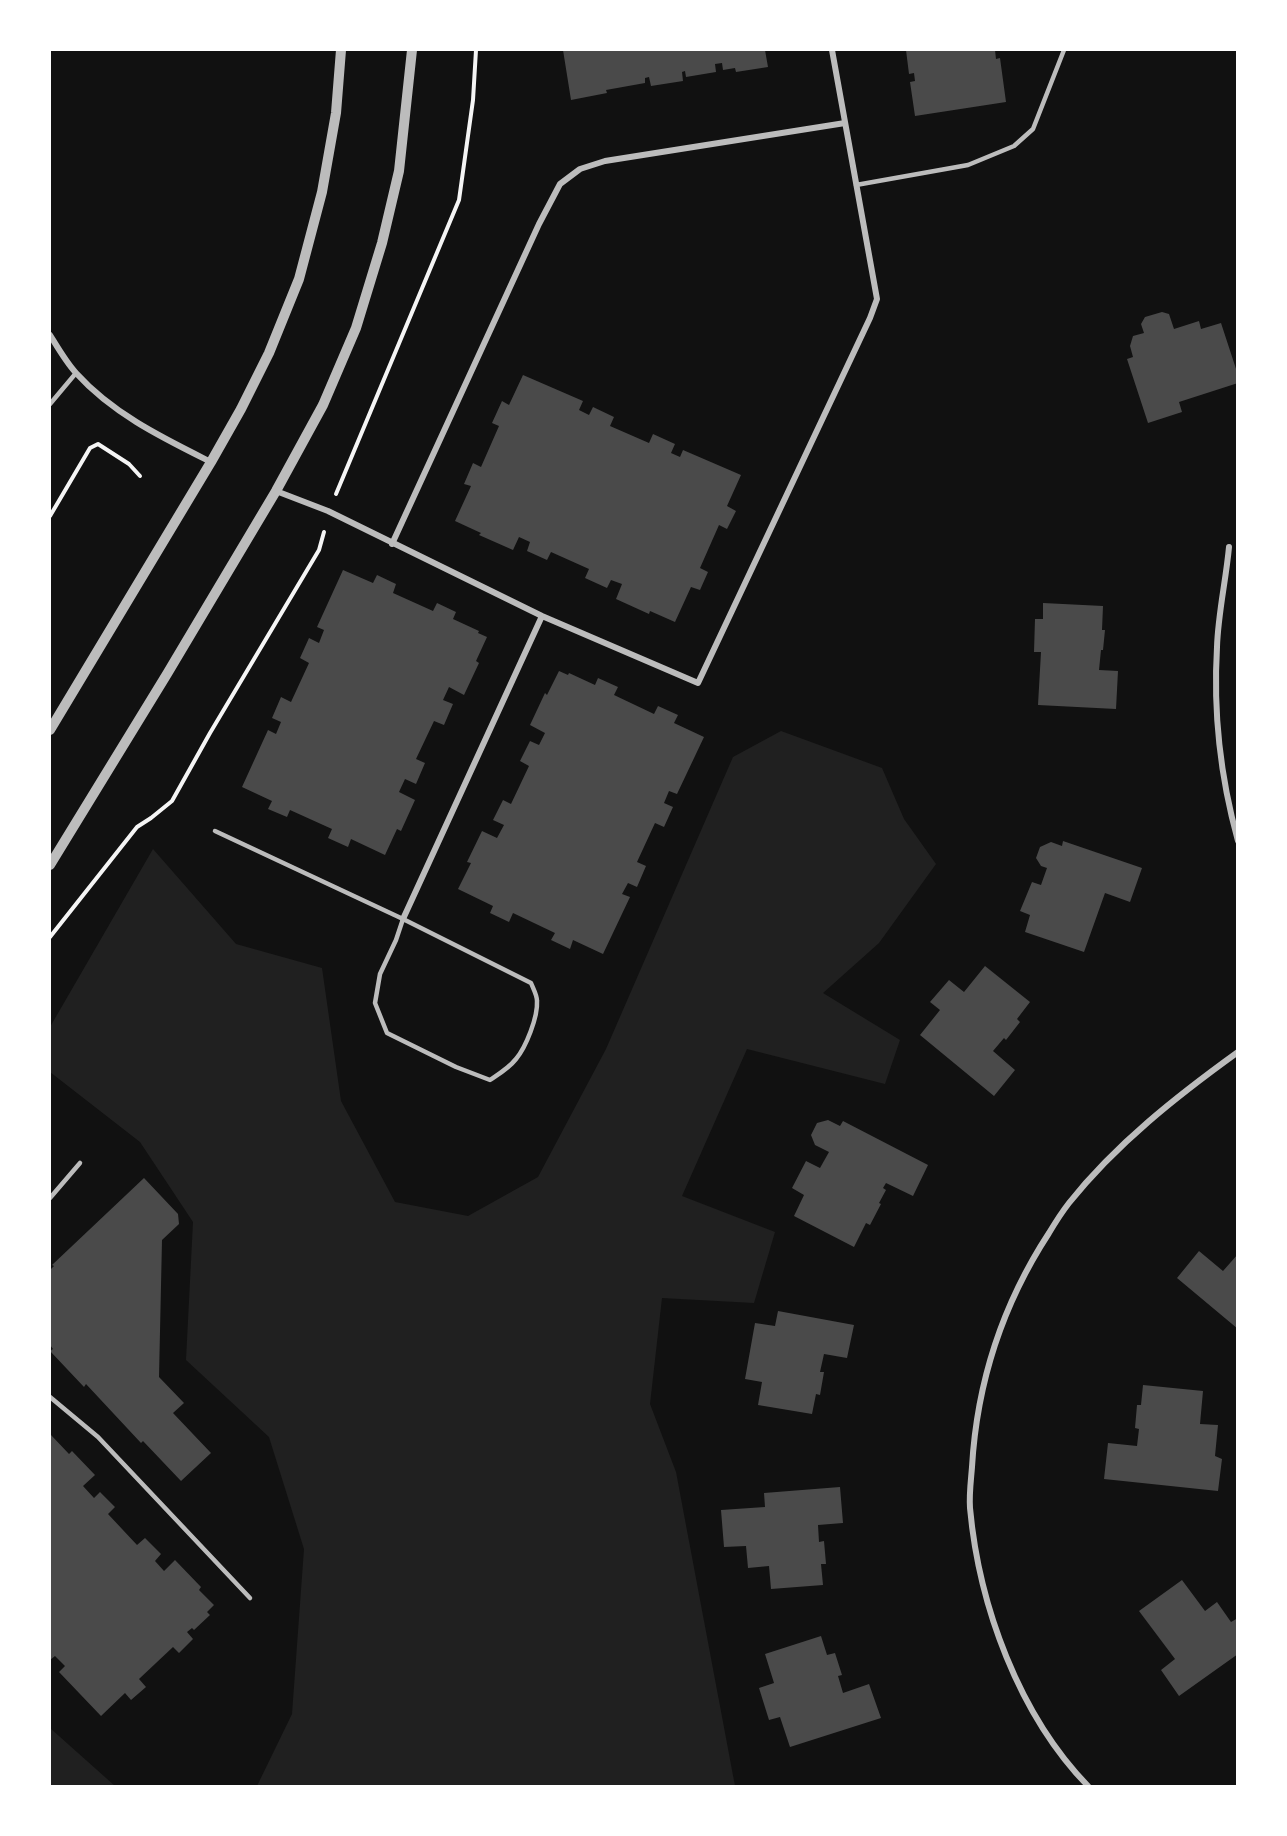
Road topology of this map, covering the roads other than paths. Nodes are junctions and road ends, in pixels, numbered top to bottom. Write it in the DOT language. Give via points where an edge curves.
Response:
graph roads {
  1 [pos="341,50"];
  2 [pos="412,50"];
  3 [pos="832,50"];
  4 [pos="1064,50"];
  5 [pos="845,123"];
  6 [pos="856,185"];
  7 [pos="50,335"];
  8 [pos="76,373"];
  9 [pos="50,404"];
  10 [pos="211,462"];
  11 [pos="276,491"];
  12 [pos="392,544"];
  13 [pos="1229,547"];
  14 [pos="542,616"];
  15 [pos="50,730"];
  16 [pos="215,831"];
  17 [pos="1238,841"];
  18 [pos="50,866"];
  19 [pos="403,919"];
  20 [pos="1238,1052"];
  21 [pos="80,1163"];
  22 [pos="50,1198"];
  23 [pos="50,1397"];
  24 [pos="250,1598"];
  25 [pos="1088,1786"];
  1 -- 10 [label="street" via="336,113 322,192 299,279 269,353"];
  2 -- 11 [label="street" via="399,171 356,328 323,405"];
  3 -- 5 [label="street"];
  4 -- 6 [label="lane" via="1033,129 1014,146 968,165"];
  5 -- 6 [label="street"];
  5 -- 12 [label="street" via="605,161 580,169 560,184"];
  6 -- 14 [label="street" via="877,299 698,684"];
  7 -- 8 [label="street"];
  8 -- 9 [label="lane"];
  8 -- 10 [label="street" via="114,408"];
  10 -- 15 [label="street"];
  11 -- 12 [label="street" via="328,511"];
  11 -- 18 [label="street"];
  12 -- 14 [label="street"];
  13 -- 17 [label="street" via="1217,644 1215,710 1223,777"];
  14 -- 19 [label="street"];
  16 -- 19 [label="lane"];
  19 -- 19 [label="lane" via="380,974 375,1003 387,1033 490,1080 506,1070 528,1039 537,1000 531,983"];
  20 -- 25 [label="street" via="1190,1087 1111,1157 1069,1203 1029,1263 1002,1320 983,1380 973,1442 970,1506 990,1614 1015,1679 1041,1725"];
  21 -- 22 [label="lane"];
  23 -- 24 [label="lane" via="98,1437"];
}
